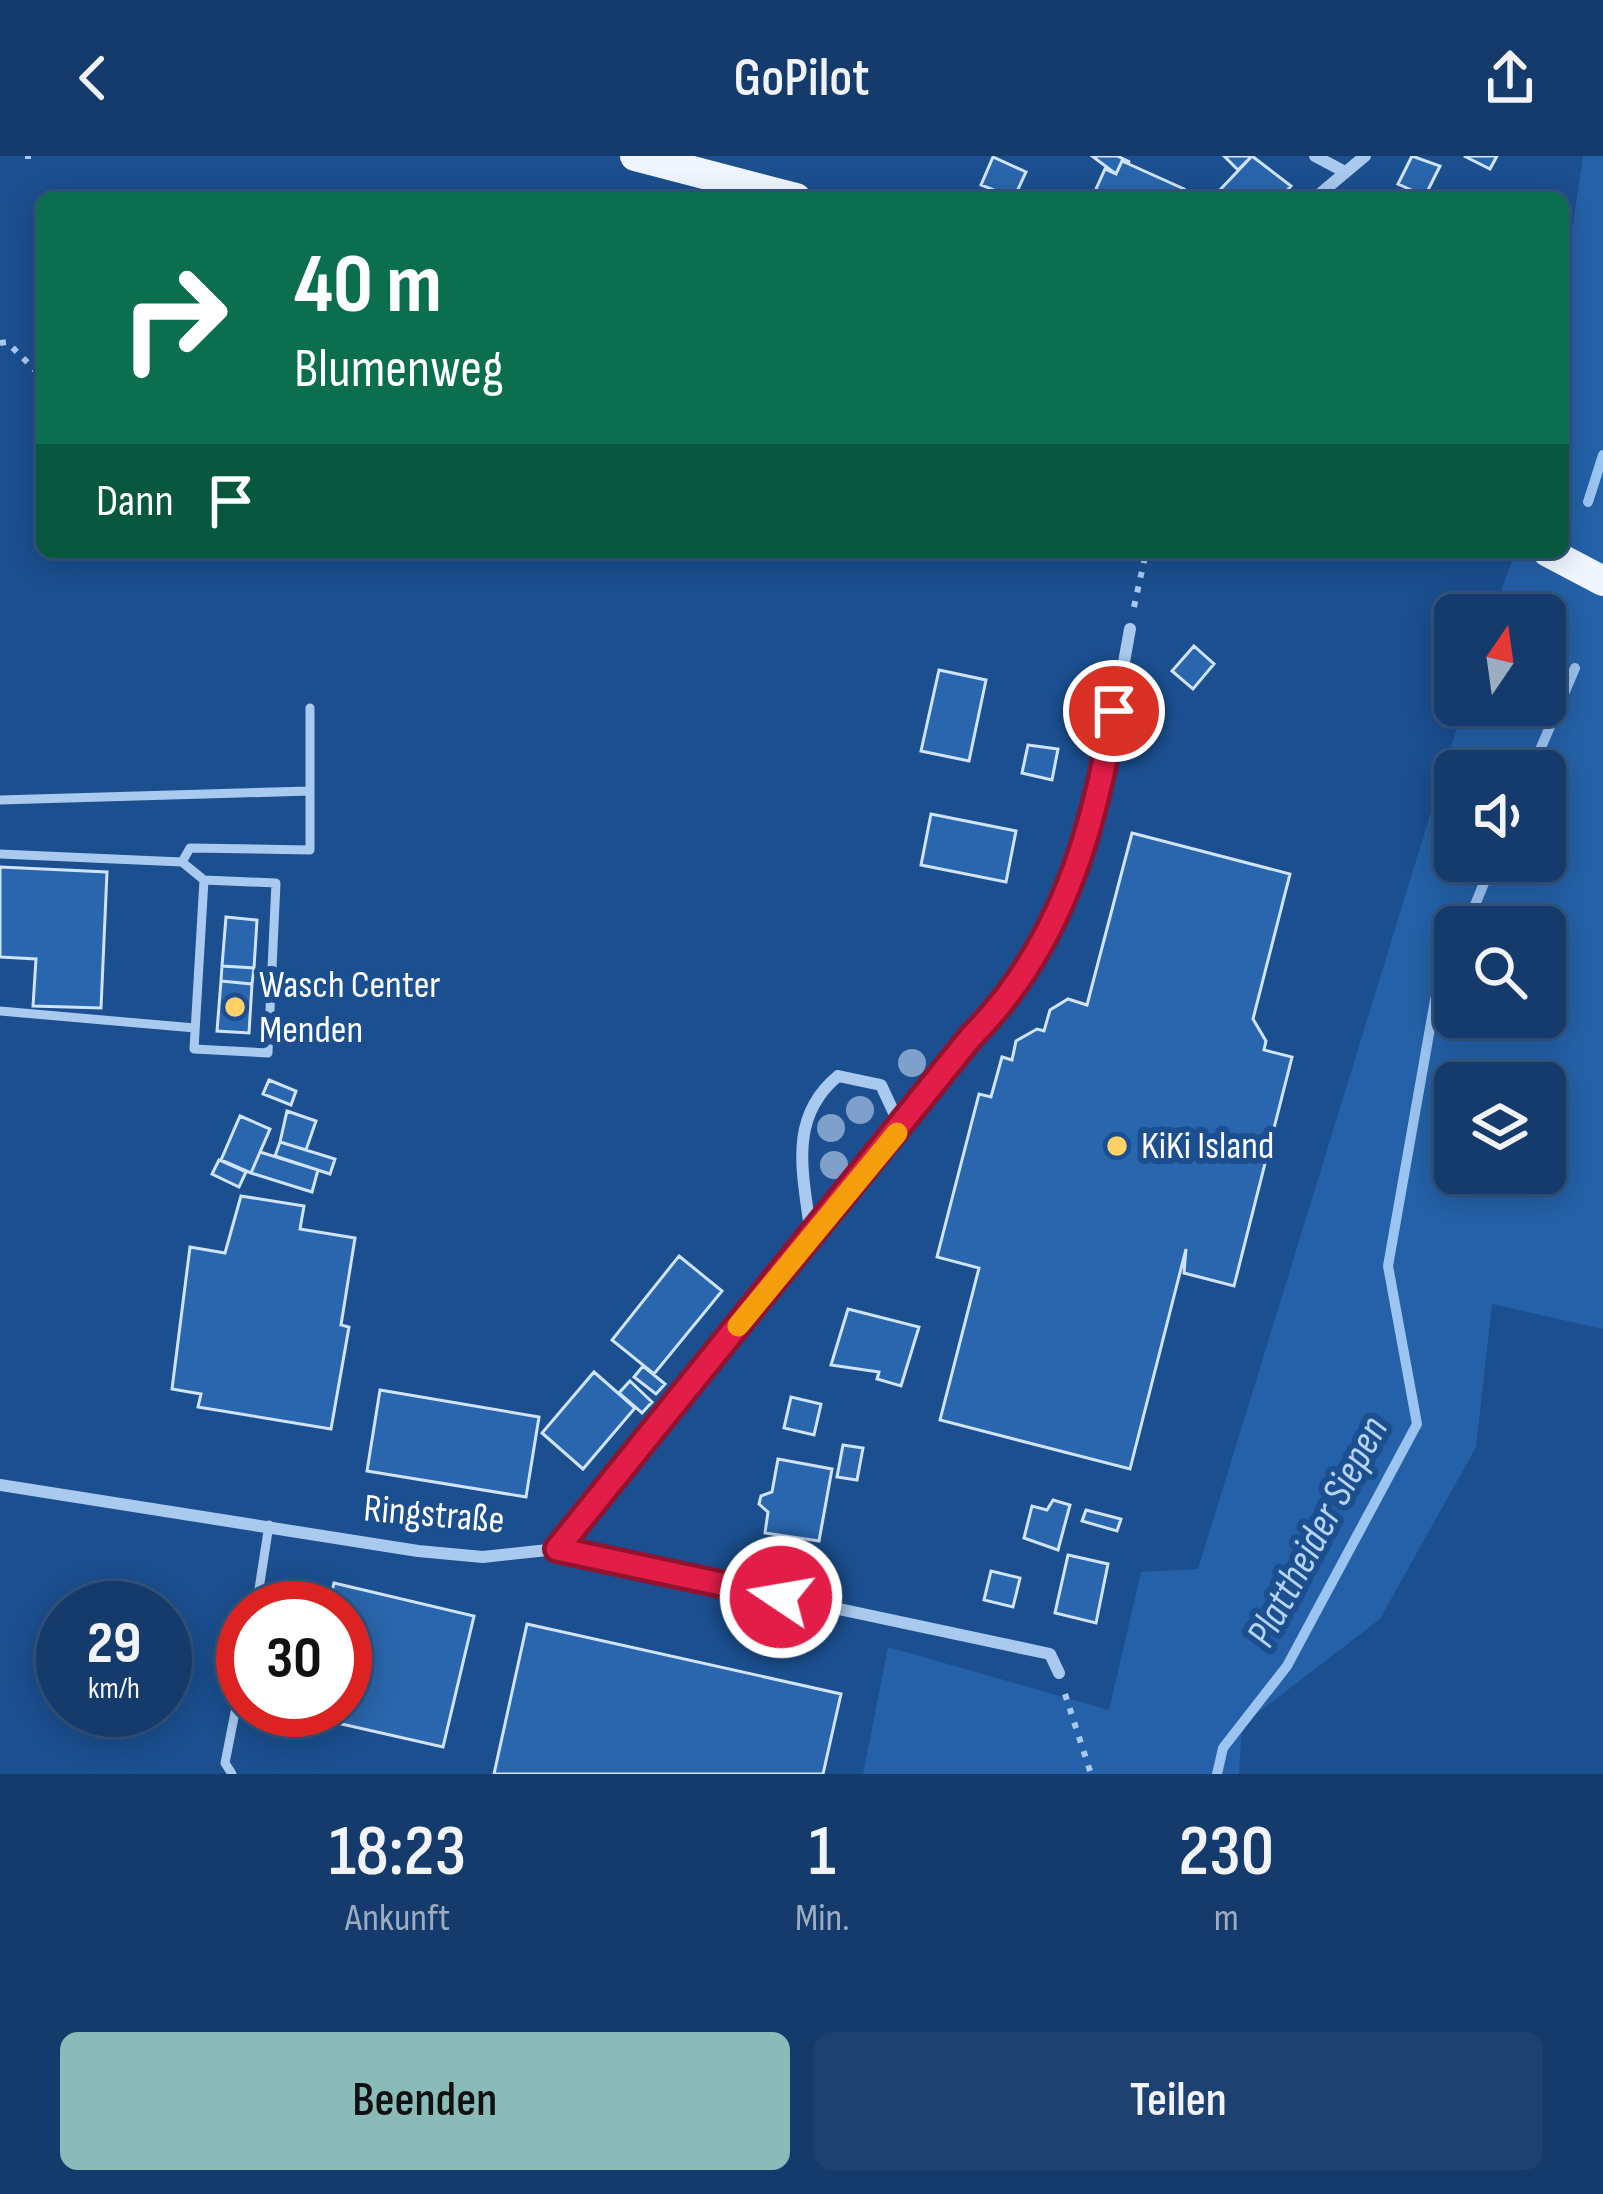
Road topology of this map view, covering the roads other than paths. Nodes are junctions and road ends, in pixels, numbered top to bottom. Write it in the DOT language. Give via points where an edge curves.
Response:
graph roads {
  1 [pos="635,156"];
  2 [pos="1316,156"];
  3 [pos="1364,156"];
  4 [pos="1345,172"];
  5 [pos="773,192"];
  6 [pos="1322,192"];
  7 [pos="1559,558"];
  8 [pos="1603,581"];
  9 [pos="1130,629"];
  10 [pos="310,708"];
  11 [pos="310,791"];
  12 [pos="0,800"];
  13 [pos="0,854"];
  14 [pos="182,862"];
  15 [pos="204,880"];
  16 [pos="0,1011"];
  17 [pos="195,1028"];
  18 [pos="901,1128"];
  19 [pos="811,1237"];
  20 [pos="0,1485"];
  21 [pos="269,1525"];
  22 [pos="557,1549"];
  23 [pos="260,1581"];
  24 [pos="1059,1673"];
  25 [pos="230,1737"];
  26 [pos="232,1774"];
  1 -- 5 [label="main road"];
  2 -- 4 [label="street"];
  3 -- 4 [label="street"];
  4 -- 6 [label="street"];
  7 -- 8 [label="main road"];
  9 -- 18 [label="street" via="1098,799 1052,928 1013,995"];
  10 -- 11 [label="lane"];
  11 -- 12 [label="lane"];
  11 -- 14 [label="lane" via="310,850 190,848"];
  13 -- 14 [label="lane"];
  14 -- 15 [label="lane"];
  15 -- 17 [label="lane"];
  15 -- 17 [label="lane" via="277,884 268,1053 194,1049"];
  16 -- 17 [label="lane"];
  18 -- 19 [label="street"];
  18 -- 19 [label="street" via="881,1085 838,1076 812,1098 801,1150"];
  19 -- 22 [label="street"];
  20 -- 21 [label="street, Ringstraße"];
  21 -- 22 [label="street, Ringstraße" via="483,1557"];
  21 -- 23 [label="lane"];
  22 -- 24 [label="street, Ringstraße" via="1050,1654"];
  25 -- 26 [label="lane" via="225,1763"];
}
